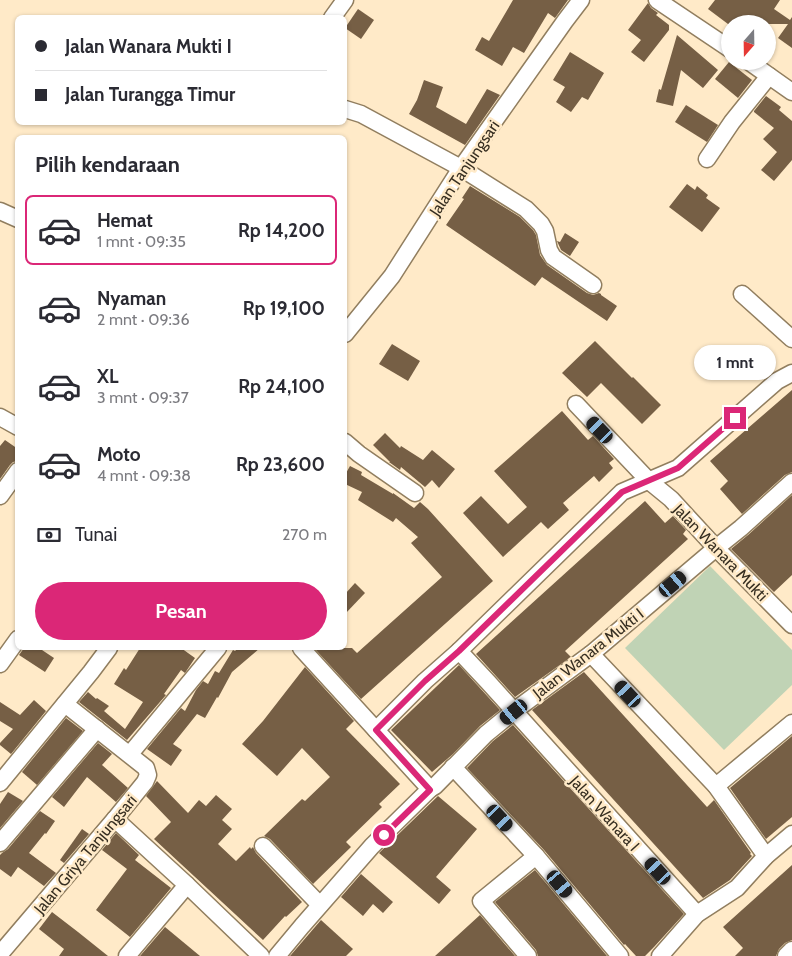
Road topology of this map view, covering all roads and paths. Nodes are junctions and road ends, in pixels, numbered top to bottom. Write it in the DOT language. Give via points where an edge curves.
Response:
graph roads {
  1 [pos="345,0"];
  2 [pos="581,0"];
  3 [pos="657,0"];
  4 [pos="334,15"];
  5 [pos="721,43"];
  6 [pos="761,70"];
  7 [pos="769,76"];
  8 [pos="792,92"];
  9 [pos="347,109"];
  10 [pos="707,159"];
  11 [pos="461,168"];
  12 [pos="0,211"];
  13 [pos="15,218"];
  14 [pos="593,285"];
  15 [pos="742,294"];
  16 [pos="347,332"];
  17 [pos="792,338"];
  18 [pos="792,373"];
  19 [pos="576,404"];
  20 [pos="0,417"];
  21 [pos="15,425"];
  22 [pos="347,444"];
  23 [pos="15,475"];
  24 [pos="649,481"];
  25 [pos="792,482"];
  26 [pos="415,493"];
  27 [pos="0,496"];
  28 [pos="716,548"];
  29 [pos="789,615"];
  30 [pos="15,644"];
  31 [pos="108,650"];
  32 [pos="211,650"];
  33 [pos="303,650"];
  34 [pos="459,651"];
  35 [pos="591,654"];
  36 [pos="0,664"];
  37 [pos="65,704"];
  38 [pos="514,712"];
  39 [pos="792,722"];
  40 [pos="97,729"];
  41 [pos="376,730"];
  42 [pos="127,752"];
  43 [pos="453,767"];
  44 [pos="0,783"];
  45 [pos="716,786"];
  46 [pos="430,790"];
  47 [pos="115,819"];
  48 [pos="792,834"];
  49 [pos="0,843"];
  50 [pos="263,846"];
  51 [pos="536,856"];
  52 [pos="766,856"];
  53 [pos="187,885"];
  54 [pos="320,905"];
  55 [pos="697,914"];
  56 [pos="792,950"];
  57 [pos="0,954"];
  58 [pos="127,956"];
  59 [pos="261,956"];
  60 [pos="277,956"];
  61 [pos="528,956"];
  62 [pos="620,956"];
  63 [pos="660,956"];
  64 [pos="786,956"];
  1 -- 4 [label="street"];
  2 -- 11 [label="street, Jalan Tanjungsari"];
  3 -- 5 [label="street"];
  6 -- 7 [label="street"];
  7 -- 8 [label="street"];
  7 -- 10 [label="street" via="723,133"];
  9 -- 11 [label="street"];
  11 -- 14 [label="street" via="526,209 545,231 553,257"];
  11 -- 16 [label="street, Jalan Tanjungsari" via="392,276"];
  12 -- 13 [label="street"];
  15 -- 17 [label="street"];
  18 -- 24 [label="street" via="777,381 678,468"];
  19 -- 24 [label="street, Jalan Wanara Mukti"];
  20 -- 21 [label="street"];
  22 -- 26 [label="street"];
  23 -- 27 [label="street"];
  24 -- 28 [label="street, Jalan Wanara Mukti" via="671,499"];
  24 -- 34 [label="street" via="622,492"];
  25 -- 28 [label="street, Jalan Wanara Mukti I"];
  28 -- 29 [label="street, Jalan Wanara Mukti"];
  28 -- 35 [label="street, Jalan Wanara Mukti I"];
  30 -- 36 [label="street"];
  31 -- 37 [label="street"];
  32 -- 42 [label="street"];
  33 -- 41 [label="street"];
  34 -- 38 [label="street, Jalan Wanara I"];
  34 -- 41 [label="street"];
  35 -- 38 [label="street, Jalan Wanara Mukti I"];
  35 -- 45 [label="street"];
  37 -- 40 [label="street, Jalan Griya Tanjungsari"];
  37 -- 44 [label="street"];
  38 -- 43 [label="street, Jalan Wanara Mukti I"];
  38 -- 55 [label="street, Jalan Wanara I"];
  39 -- 45 [label="street"];
  40 -- 42 [label="street, Jalan Griya Tanjungsari"];
  40 -- 49 [label="street"];
  41 -- 46 [label="street"];
  42 -- 47 [label="street, Jalan Griya Tanjungsari" via="146,768 148,775"];
  43 -- 46 [label="street, Jalan Wanara Mukti I"];
  43 -- 51 [label="street"];
  45 -- 52 [label="street"];
  46 -- 54 [label="street, Jalan Wanara Mukti I" via="372,846"];
  47 -- 53 [label="street"];
  47 -- 57 [label="street, Jalan Griya Tanjungsari"];
  48 -- 52 [label="street"];
  50 -- 54 [label="street"];
  51 -- 61 [label="street" via="481,901"];
  51 -- 62 [label="street"];
  52 -- 55 [label="street" via="737,888"];
  53 -- 58 [label="street"];
  53 -- 59 [label="street"];
  54 -- 60 [label="street, Jalan Wanara Mukti I"];
  55 -- 63 [label="street"];
  56 -- 64 [label="street"];
}
